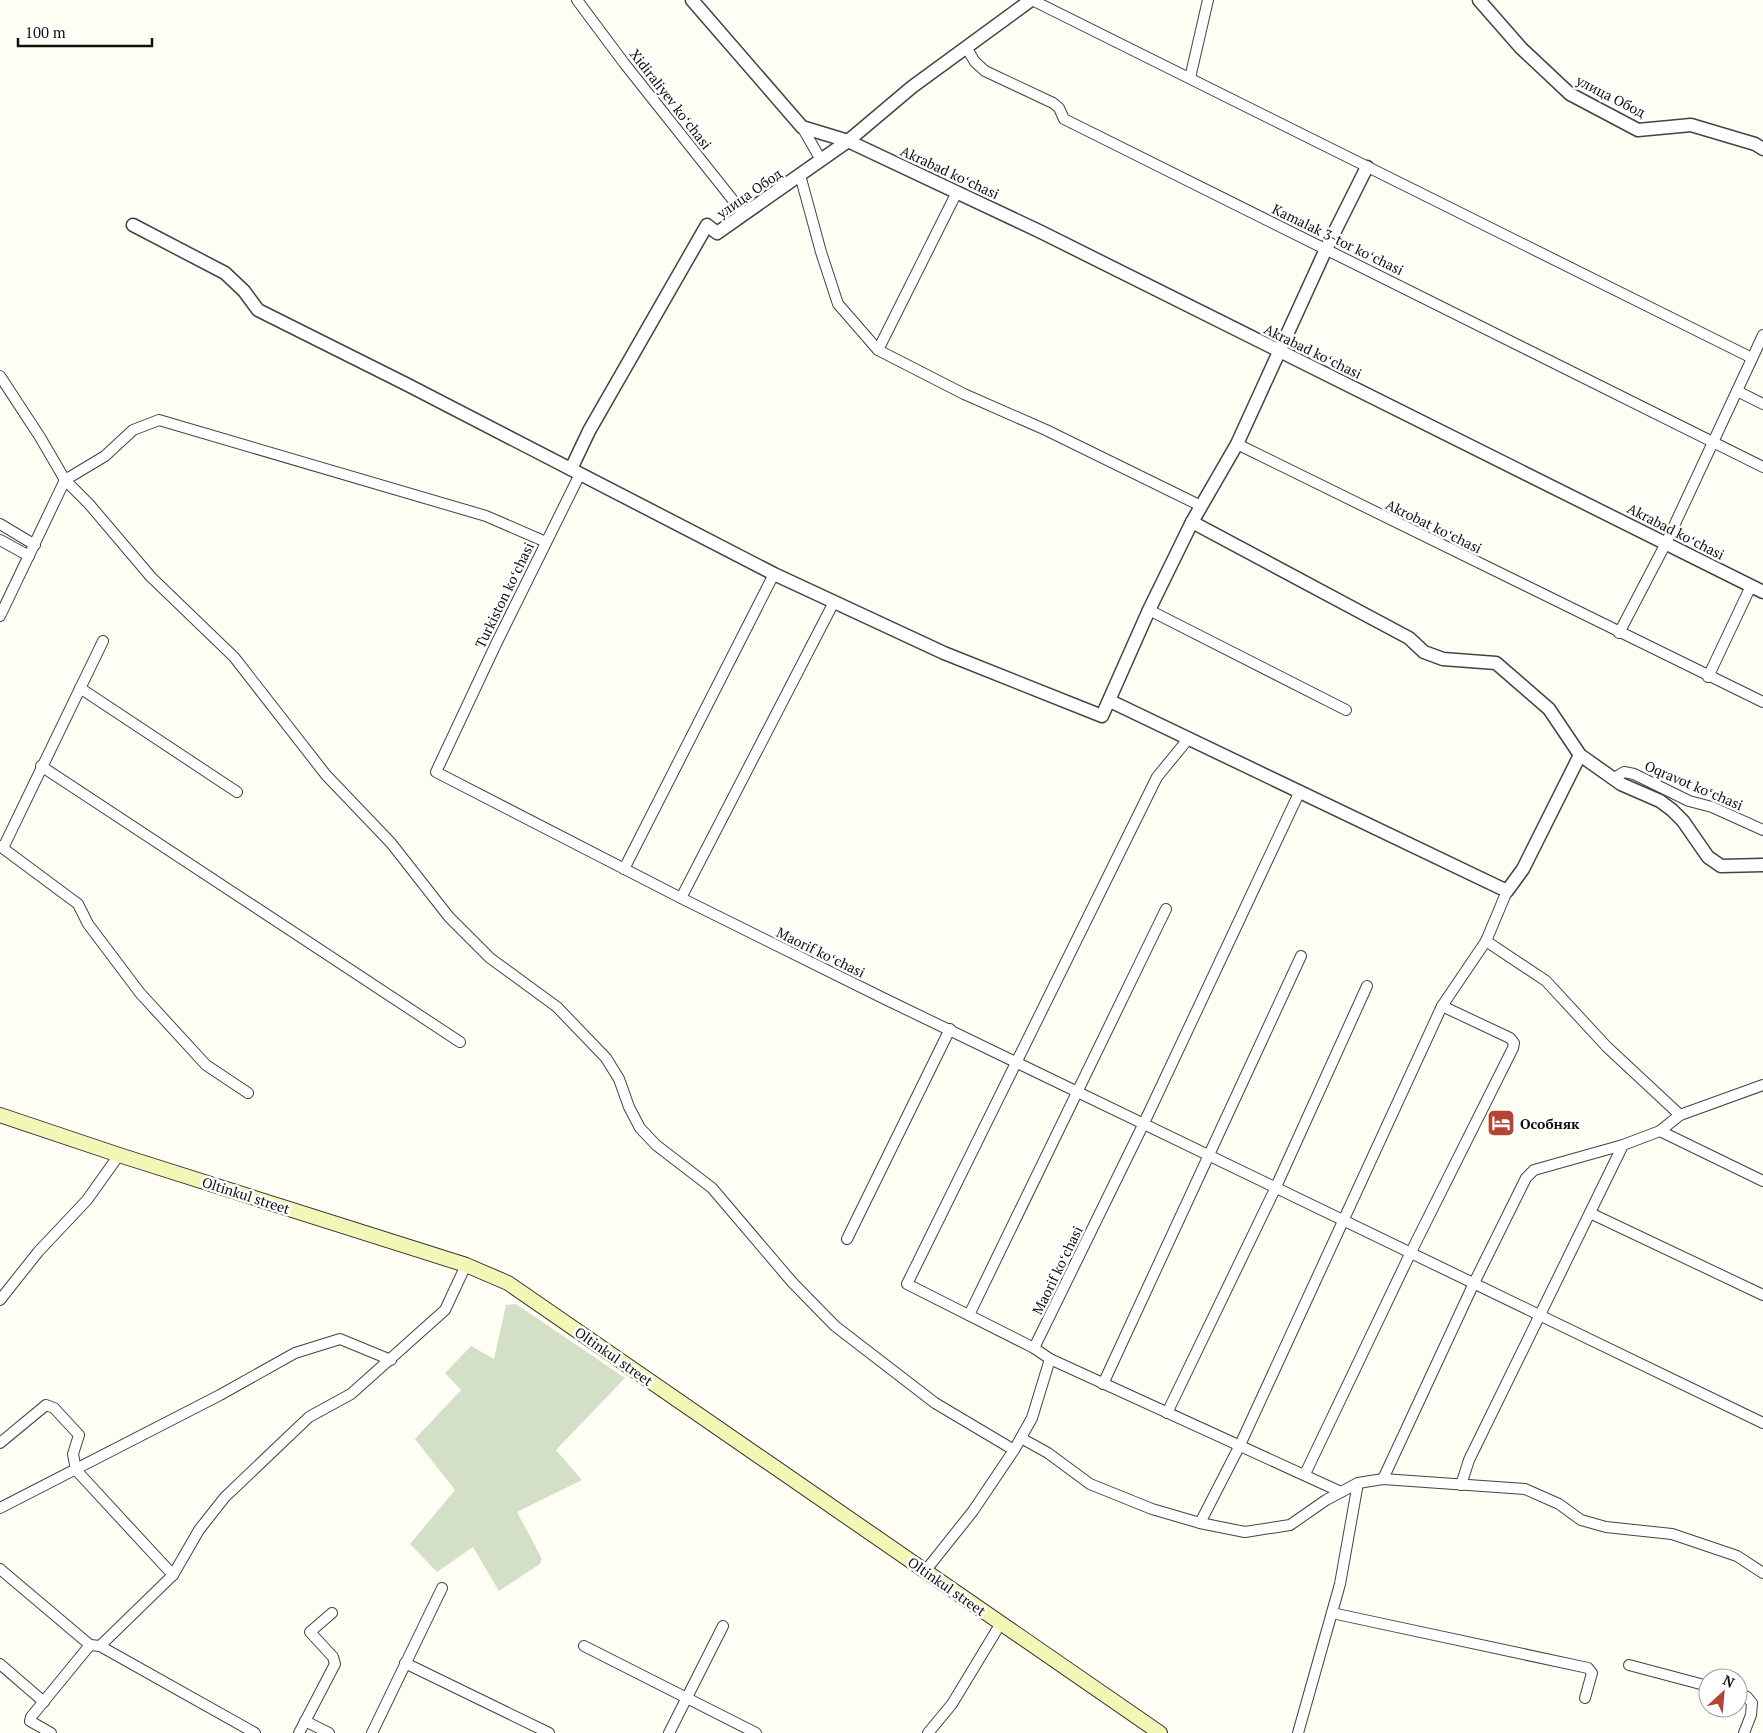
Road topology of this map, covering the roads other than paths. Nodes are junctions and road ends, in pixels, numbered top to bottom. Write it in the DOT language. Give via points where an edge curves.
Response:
graph roads {
  1 [pos="578,0"];
  2 [pos="692,0"];
  3 [pos="1032,0"];
  4 [pos="1208,0"];
  5 [pos="1479,0"];
  6 [pos="966,47"];
  7 [pos="1190,78"];
  8 [pos="802,127"];
  9 [pos="848,141"];
  10 [pos="1763,149"];
  11 [pos="822,160"];
  12 [pos="1367,167"];
  13 [pos="800,175"];
  14 [pos="957,192"];
  15 [pos="744,214"];
  16 [pos="133,225"];
  17 [pos="1326,249"];
  18 [pos="1763,335"];
  19 [pos="878,350"];
  20 [pos="1280,351"];
  21 [pos="1752,358"];
  22 [pos="0,376"];
  23 [pos="1737,391"];
  24 [pos="1763,404"];
  25 [pos="1712,442"];
  26 [pos="1237,444"];
  27 [pos="1763,467"];
  28 [pos="575,472"];
  29 [pos="65,480"];
  30 [pos="1201,506"];
  31 [pos="1192,522"];
  32 [pos="0,524"];
  33 [pos="0,540"];
  34 [pos="546,542"];
  35 [pos="1666,543"];
  36 [pos="35,545"];
  37 [pos="29,556"];
  38 [pos="774,574"];
  39 [pos="1751,586"];
  40 [pos="1763,592"];
  41 [pos="834,602"];
  42 [pos="1149,610"];
  43 [pos="0,616"];
  44 [pos="1618,632"];
  45 [pos="103,641"];
  46 [pos="1708,677"];
  47 [pos="80,688"];
  48 [pos="1110,701"];
  49 [pos="1763,702"];
  50 [pos="1346,710"];
  51 [pos="1189,738"];
  52 [pos="1580,755"];
  53 [pos="41,766"];
  54 [pos="1613,779"];
  55 [pos="1300,791"];
  56 [pos="237,792"];
  57 [pos="1763,830"];
  58 [pos="2,847"];
  59 [pos="1763,865"];
  60 [pos="624,869"];
  61 [pos="1507,891"];
  62 [pos="681,898"];
  63 [pos="1166,909"];
  64 [pos="1486,941"];
  65 [pos="1301,956"];
  66 [pos="1367,986"];
  67 [pos="1442,1006"];
  68 [pos="950,1029"];
  69 [pos="460,1042"];
  70 [pos="1015,1061"];
  71 [pos="1763,1085"];
  72 [pos="1079,1092"];
  73 [pos="248,1093"];
  74 [pos="0,1115"];
  75 [pos="1680,1115"];
  76 [pos="1144,1123"];
  77 [pos="1660,1131"];
  78 [pos="1623,1145"];
  79 [pos="119,1155"];
  80 [pos="1208,1155"];
  81 [pos="1763,1181"];
  82 [pos="1275,1188"];
  83 [pos="1590,1212"];
  84 [pos="1343,1220"];
  85 [pos="847,1240"];
  86 [pos="1410,1252"];
  87 [pos="466,1265"];
  88 [pos="1474,1283"];
  89 [pos="1763,1295"];
  90 [pos="0,1300"];
  91 [pos="1540,1314"];
  92 [pos="969,1315"];
  93 [pos="1034,1348"];
  94 [pos="1050,1359"];
  95 [pos="391,1360"];
  96 [pos="1103,1384"];
  97 [pos="1168,1413"];
  98 [pos="1763,1424"];
  99 [pos="1021,1438"];
  100 [pos="0,1443"];
  101 [pos="1240,1445"];
  102 [pos="1014,1450"];
  103 [pos="76,1470"];
  104 [pos="1305,1474"];
  105 [pos="1383,1479"];
  106 [pos="1358,1483"];
  107 [pos="1461,1485"];
  108 [pos="1341,1492"];
  109 [pos="0,1508"];
  110 [pos="1200,1523"];
  111 [pos="0,1569"];
  112 [pos="926,1570"];
  113 [pos="1763,1573"];
  114 [pos="173,1575"];
  115 [pos="442,1588"];
  116 [pos="1332,1612"];
  117 [pos="332,1613"];
  118 [pos="1001,1623"];
  119 [pos="723,1626"];
  120 [pos="95,1645"];
  121 [pos="584,1646"];
  122 [pos="406,1663"];
  123 [pos="0,1664"];
  124 [pos="1630,1666"];
  125 [pos="1698,1683"];
  126 [pos="1748,1697"];
  127 [pos="686,1698"];
  128 [pos="1585,1698"];
  129 [pos="44,1702"];
  130 [pos="305,1721"];
  131 [pos="51,1733"];
  132 [pos="255,1733"];
  133 [pos="299,1733"];
  134 [pos="329,1733"];
  135 [pos="372,1733"];
  136 [pos="549,1733"];
  137 [pos="669,1733"];
  138 [pos="756,1733"];
  139 [pos="928,1733"];
  140 [pos="1160,1733"];
  141 [pos="1298,1733"];
  142 [pos="1744,1733"];
  1 -- 15 [label="street, Xidiraliyev koʻchasi"];
  2 -- 8 [label="street"];
  3 -- 6 [label="street, улица Обод"];
  3 -- 7 [label="street"];
  4 -- 7 [label="street"];
  5 -- 10 [label="street, улица Обод" via="1520,48 1570,94 1638,130 1691,125"];
  6 -- 9 [label="street, улица Обод"];
  6 -- 17 [label="street, Kamalak 3-tor koʻchasi" via="978,66 1053,103 1064,120"];
  7 -- 12 [label="street"];
  8 -- 9 [label="street, Akrabad koʻchasi"];
  8 -- 11 [label="street"];
  9 -- 11 [label="street, улица Обод"];
  9 -- 14 [label="street, Akrabad koʻchasi"];
  11 -- 13 [label="street, улица Обод"];
  12 -- 17 [label="street"];
  12 -- 21 [label="street"];
  13 -- 15 [label="street, улица Обод"];
  13 -- 19 [label="street" via="820,252 838,304"];
  14 -- 19 [label="street"];
  14 -- 20 [label="street, Akrabad koʻchasi"];
  15 -- 28 [label="street, улица Обод" via="718,233 707,225 588,431"];
  16 -- 28 [label="street" via="224,273 244,291 258,310"];
  17 -- 20 [label="street"];
  17 -- 25 [label="street, Kamalak 3-tor koʻchasi"];
  18 -- 21 [label="street"];
  19 -- 30 [label="street"];
  20 -- 26 [label="street"];
  20 -- 35 [label="street, Akrabad koʻchasi"];
  21 -- 23 [label="street"];
  22 -- 29 [label="street"];
  23 -- 24 [label="street"];
  23 -- 25 [label="street"];
  25 -- 27 [label="street, Kamalak 3-tor koʻchasi"];
  25 -- 35 [label="street"];
  26 -- 30 [label="street"];
  26 -- 44 [label="street, Akrobat koʻchasi"];
  28 -- 34 [label="street"];
  28 -- 38 [label="street"];
  29 -- 34 [label="street, Turkiston koʻchasi" via="106,456 133,430 158,420 486,516"];
  29 -- 36 [label="street"];
  29 -- 102 [label="street" via="150,577 234,657 326,775 391,843 449,917 490,958 557,1007 606,1058 619,1079 636,1121 656,1145 712,1188 792,1282 835,1326 935,1403"];
  30 -- 31 [label="street"];
  31 -- 42 [label="street"];
  31 -- 52 [label="street" via="1409,638 1424,652 1443,659 1496,663 1548,709"];
  32 -- 36 [label="street"];
  33 -- 37 [label="street"];
  34 -- 60 [label="street, Turkiston koʻchasi" via="436,772"];
  35 -- 39 [label="street, Akrabad koʻchasi"];
  35 -- 44 [label="street"];
  36 -- 37 [label="street"];
  37 -- 43 [label="street"];
  38 -- 41 [label="street"];
  38 -- 60 [label="street"];
  39 -- 40 [label="street, Akrabad koʻchasi"];
  39 -- 46 [label="street"];
  41 -- 48 [label="street" via="944,653 1102,716"];
  41 -- 62 [label="street"];
  42 -- 48 [label="street"];
  42 -- 50 [label="street"];
  44 -- 46 [label="street, Akrobat koʻchasi"];
  45 -- 47 [label="street"];
  46 -- 49 [label="street, Akrobat koʻchasi"];
  47 -- 53 [label="street"];
  47 -- 56 [label="street"];
  48 -- 51 [label="street"];
  51 -- 55 [label="street"];
  51 -- 70 [label="street" via="1157,777"];
  52 -- 54 [label="street"];
  52 -- 61 [label="street" via="1523,869"];
  53 -- 58 [label="street"];
  53 -- 69 [label="street"];
  54 -- 57 [label="street, Oqravot koʻchasi" via="1624,772 1634,774 1689,801 1712,807"];
  54 -- 59 [label="street" via="1672,810 1684,821 1708,857 1721,866"];
  55 -- 61 [label="street"];
  55 -- 76 [label="street"];
  58 -- 73 [label="street" via="78,904 88,924 140,993 206,1065"];
  60 -- 62 [label="street, Turkiston koʻchasi"];
  61 -- 64 [label="street"];
  62 -- 68 [label="street, Maorif koʻchasi"];
  63 -- 72 [label="street"];
  64 -- 67 [label="street"];
  64 -- 75 [label="street" via="1546,981 1607,1047"];
  65 -- 80 [label="street"];
  66 -- 82 [label="street"];
  67 -- 84 [label="street"];
  67 -- 86 [label="street" via="1510,1038 1514,1043"];
  68 -- 70 [label="street, Maorif koʻchasi"];
  68 -- 85 [label="street"];
  70 -- 72 [label="street, Maorif koʻchasi"];
  70 -- 92 [label="street" via="906,1284"];
  71 -- 75 [label="street"];
  72 -- 76 [label="street, Maorif koʻchasi"];
  72 -- 92 [label="street"];
  74 -- 79 [label="main road, Oltinkul street"];
  75 -- 77 [label="street"];
  76 -- 80 [label="street, Maorif koʻchasi"];
  76 -- 93 [label="street, Maorif koʻchasi"];
  77 -- 78 [label="street"];
  77 -- 81 [label="street"];
  78 -- 83 [label="street"];
  78 -- 88 [label="street" via="1534,1170 1526,1178"];
  79 -- 87 [label="main road, Oltinkul street"];
  79 -- 90 [label="street" via="87,1200 38,1252"];
  80 -- 82 [label="street, Maorif koʻchasi"];
  80 -- 96 [label="street"];
  82 -- 84 [label="street, Maorif koʻchasi"];
  82 -- 97 [label="street"];
  83 -- 89 [label="street"];
  83 -- 91 [label="street"];
  84 -- 86 [label="street, Maorif koʻchasi"];
  84 -- 101 [label="street"];
  86 -- 88 [label="street, Maorif koʻchasi"];
  86 -- 104 [label="street"];
  87 -- 95 [label="street" via="445,1310"];
  87 -- 112 [label="main road, Oltinkul street" via="508,1283"];
  88 -- 91 [label="street, Maorif koʻchasi"];
  88 -- 105 [label="street"];
  91 -- 98 [label="street, Maorif koʻchasi"];
  91 -- 107 [label="street" via="1469,1460"];
  92 -- 93 [label="street"];
  93 -- 94 [label="street"];
  94 -- 96 [label="street"];
  94 -- 99 [label="street" via="1032,1418"];
  95 -- 103 [label="street" via="340,1340 296,1353"];
  95 -- 114 [label="street" via="351,1394 309,1417 225,1497 198,1530"];
  96 -- 97 [label="street"];
  97 -- 101 [label="street"];
  99 -- 102 [label="street"];
  99 -- 110 [label="street" via="1090,1484 1152,1509"];
  100 -- 103 [label="street" via="46,1405 54,1408 79,1435 73,1454"];
  101 -- 104 [label="street"];
  101 -- 110 [label="street"];
  102 -- 112 [label="street" via="973,1511"];
  103 -- 109 [label="street"];
  103 -- 114 [label="street"];
  104 -- 108 [label="street"];
  105 -- 106 [label="street"];
  105 -- 107 [label="street"];
  106 -- 108 [label="street"];
  106 -- 116 [label="street"];
  107 -- 113 [label="street" via="1525,1489 1559,1504 1581,1520 1606,1527 1672,1534 1737,1556"];
  108 -- 110 [label="street" via="1290,1525 1245,1532"];
  111 -- 120 [label="street"];
  112 -- 118 [label="main road, Oltinkul street"];
  114 -- 120 [label="street"];
  115 -- 122 [label="street"];
  116 -- 128 [label="street" via="1588,1668 1592,1673"];
  116 -- 141 [label="street"];
  117 -- 130 [label="street" via="310,1632 333,1657 335,1664"];
  118 -- 139 [label="street" via="952,1704"];
  118 -- 140 [label="main road, Oltinkul street"];
  119 -- 127 [label="street"];
  120 -- 129 [label="street"];
  120 -- 132 [label="street"];
  121 -- 127 [label="street"];
  122 -- 135 [label="street"];
  122 -- 136 [label="street"];
  123 -- 129 [label="street"];
  124 -- 125 [label="street"];
  126 -- 142 [label="street" via="1752,1702 1751,1715"];
  127 -- 137 [label="street"];
  127 -- 138 [label="street"];
  129 -- 131 [label="street" via="30,1721"];
  130 -- 133 [label="street"];
  130 -- 134 [label="street"];
}
